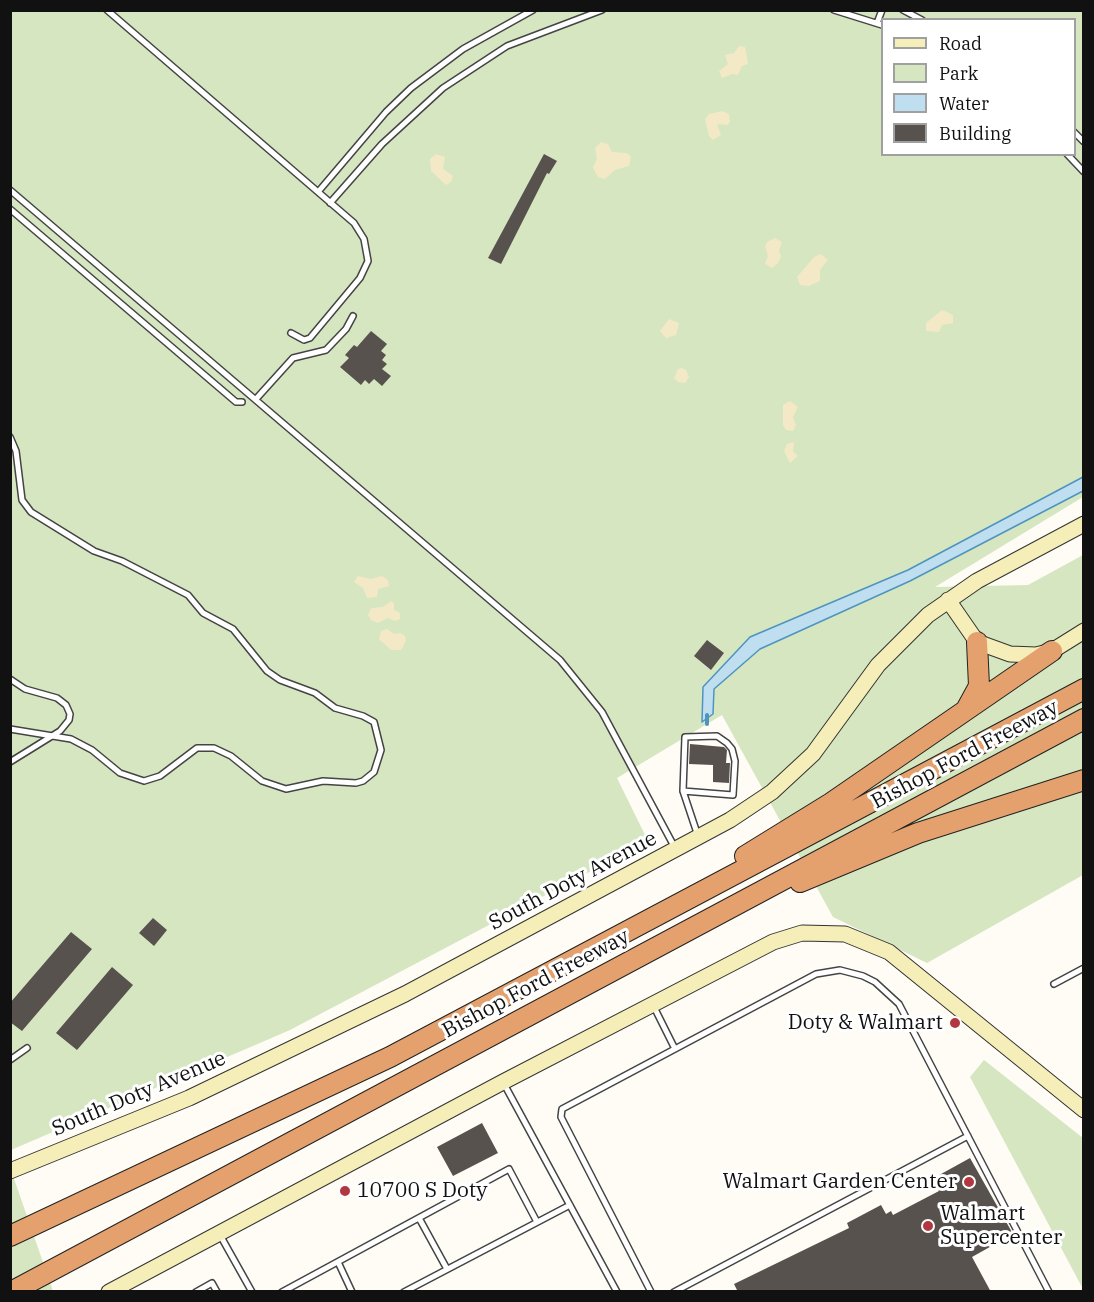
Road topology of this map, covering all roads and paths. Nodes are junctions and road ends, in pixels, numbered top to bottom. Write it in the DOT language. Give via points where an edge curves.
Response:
graph roads {
  1 [pos="107,10"];
  2 [pos="533,10"];
  3 [pos="602,10"];
  4 [pos="834,10"];
  5 [pos="882,10"];
  6 [pos="903,10"];
  7 [pos="918,18"];
  8 [pos="880,24"];
  9 [pos="1068,156"];
  10 [pos="1083,172"];
  11 [pos="10,190"];
  12 [pos="318,192"];
  13 [pos="330,203"];
  14 [pos="10,209"];
  15 [pos="353,316"];
  16 [pos="291,333"];
  17 [pos="256,399"];
  18 [pos="242,402"];
  19 [pos="10,437"];
  20 [pos="1083,524"];
  21 [pos="948,600"];
  22 [pos="1083,631"];
  23 [pos="977,642"];
  24 [pos="1052,651"];
  25 [pos="10,679"];
  26 [pos="1083,689"];
  27 [pos="963,712"];
  28 [pos="1083,719"];
  29 [pos="10,729"];
  30 [pos="53,736"];
  31 [pos="10,762"];
  32 [pos="1083,780"];
  33 [pos="683,791"];
  34 [pos="699,837"];
  35 [pos="676,850"];
  36 [pos="765,890"];
  37 [pos="675,906"];
  38 [pos="1083,968"];
  39 [pos="1054,984"];
  40 [pos="652,1005"];
  41 [pos="27,1048"];
  42 [pos="675,1049"];
  43 [pos="10,1060"];
  44 [pos="503,1082"];
  45 [pos="1083,1110"];
  46 [pos="968,1136"];
  47 [pos="10,1171"];
  48 [pos="570,1204"];
  49 [pos="419,1218"];
  50 [pos="537,1222"];
  51 [pos="14,1233"];
  52 [pos="219,1234"];
  53 [pos="338,1262"];
  54 [pos="447,1269"];
  55 [pos="689,1283"];
  56 [pos="11,1289"];
  57 [pos="109,1292"];
  58 [pos="196,1292"];
  59 [pos="217,1292"];
  60 [pos="252,1292"];
  61 [pos="282,1292"];
  62 [pos="352,1292"];
  63 [pos="404,1292"];
  64 [pos="617,1292"];
  65 [pos="651,1292"];
  66 [pos="674,1292"];
  67 [pos="694,1292"];
  68 [pos="1049,1292"];
  1 -- 12 [label="lane"];
  2 -- 12 [label="lane" via="463,49 411,88"];
  3 -- 13 [label="lane" via="507,46 443,88 382,144"];
  4 -- 8 [label="lane"];
  5 -- 8 [label="lane"];
  6 -- 7 [label="lane"];
  9 -- 10 [label="lane"];
  11 -- 17 [label="lane"];
  12 -- 13 [label="lane"];
  13 -- 16 [label="lane" via="354,223 364,239 366,269 314,335 304,340"];
  14 -- 18 [label="lane" via="236,402"];
  15 -- 17 [label="lane" via="326,350 293,358"];
  17 -- 35 [label="lane" via="541,642 571,672 602,712"];
  19 -- 30 [label="lane" via="16,451 22,500 31,512 94,551 188,595 203,613 233,629 280,680 315,693 335,708 374,722 381,750 374,772 363,781 323,781 286,789 262,781 222,751 206,747 189,752 160,776 135,780 82,744"];
  20 -- 21 [label="street, South Doty Avenue"];
  21 -- 23 [label="street"];
  21 -- 34 [label="street, South Doty Avenue" via="878,665 831,732 791,775 772,792"];
  22 -- 24 [label="street"];
  23 -- 24 [label="street" via="1010,654"];
  23 -- 27 [label="highway" via="978,686"];
  24 -- 27 [label="highway"];
  25 -- 30 [label="lane" via="24,689 66,705 69,720"];
  26 -- 37 [label="highway, Bishop Ford Freeway"];
  27 -- 37 [label="highway" via="831,803 754,849"];
  28 -- 36 [label="highway, Bishop Ford Freeway"];
  29 -- 30 [label="lane"];
  30 -- 31 [label="lane"];
  32 -- 36 [label="highway" via="918,833 807,880"];
  33 -- 33 [label="lane" via="684,736 717,736 727,743 735,762 733,795"];
  33 -- 34 [label="lane"];
  34 -- 35 [label="street, South Doty Avenue"];
  35 -- 47 [label="street, South Doty Avenue" via="395,999 189,1098"];
  36 -- 56 [label="highway, Bishop Ford Freeway"];
  37 -- 51 [label="highway, Bishop Ford Freeway" via="390,1057"];
  38 -- 39 [label="lane"];
  40 -- 42 [label="lane"];
  40 -- 44 [label="street"];
  40 -- 45 [label="street" via="773,942 802,933 845,934 876,944 904,962"];
  41 -- 43 [label="lane"];
  42 -- 46 [label="lane" via="816,974 850,971 875,982 899,1004"];
  42 -- 65 [label="lane" via="564,1108 560,1114"];
  44 -- 48 [label="lane"];
  44 -- 52 [label="street"];
  46 -- 55 [label="lane"];
  46 -- 68 [label="lane"];
  48 -- 50 [label="lane"];
  48 -- 64 [label="lane"];
  49 -- 50 [label="lane" via="509,1168"];
  49 -- 53 [label="lane"];
  49 -- 54 [label="lane"];
  50 -- 54 [label="lane"];
  52 -- 57 [label="street"];
  52 -- 60 [label="lane"];
  53 -- 61 [label="lane"];
  53 -- 62 [label="lane"];
  54 -- 63 [label="lane"];
  55 -- 66 [label="lane"];
  55 -- 67 [label="lane"];
  58 -- 59 [label="lane" via="212,1283"];
}
